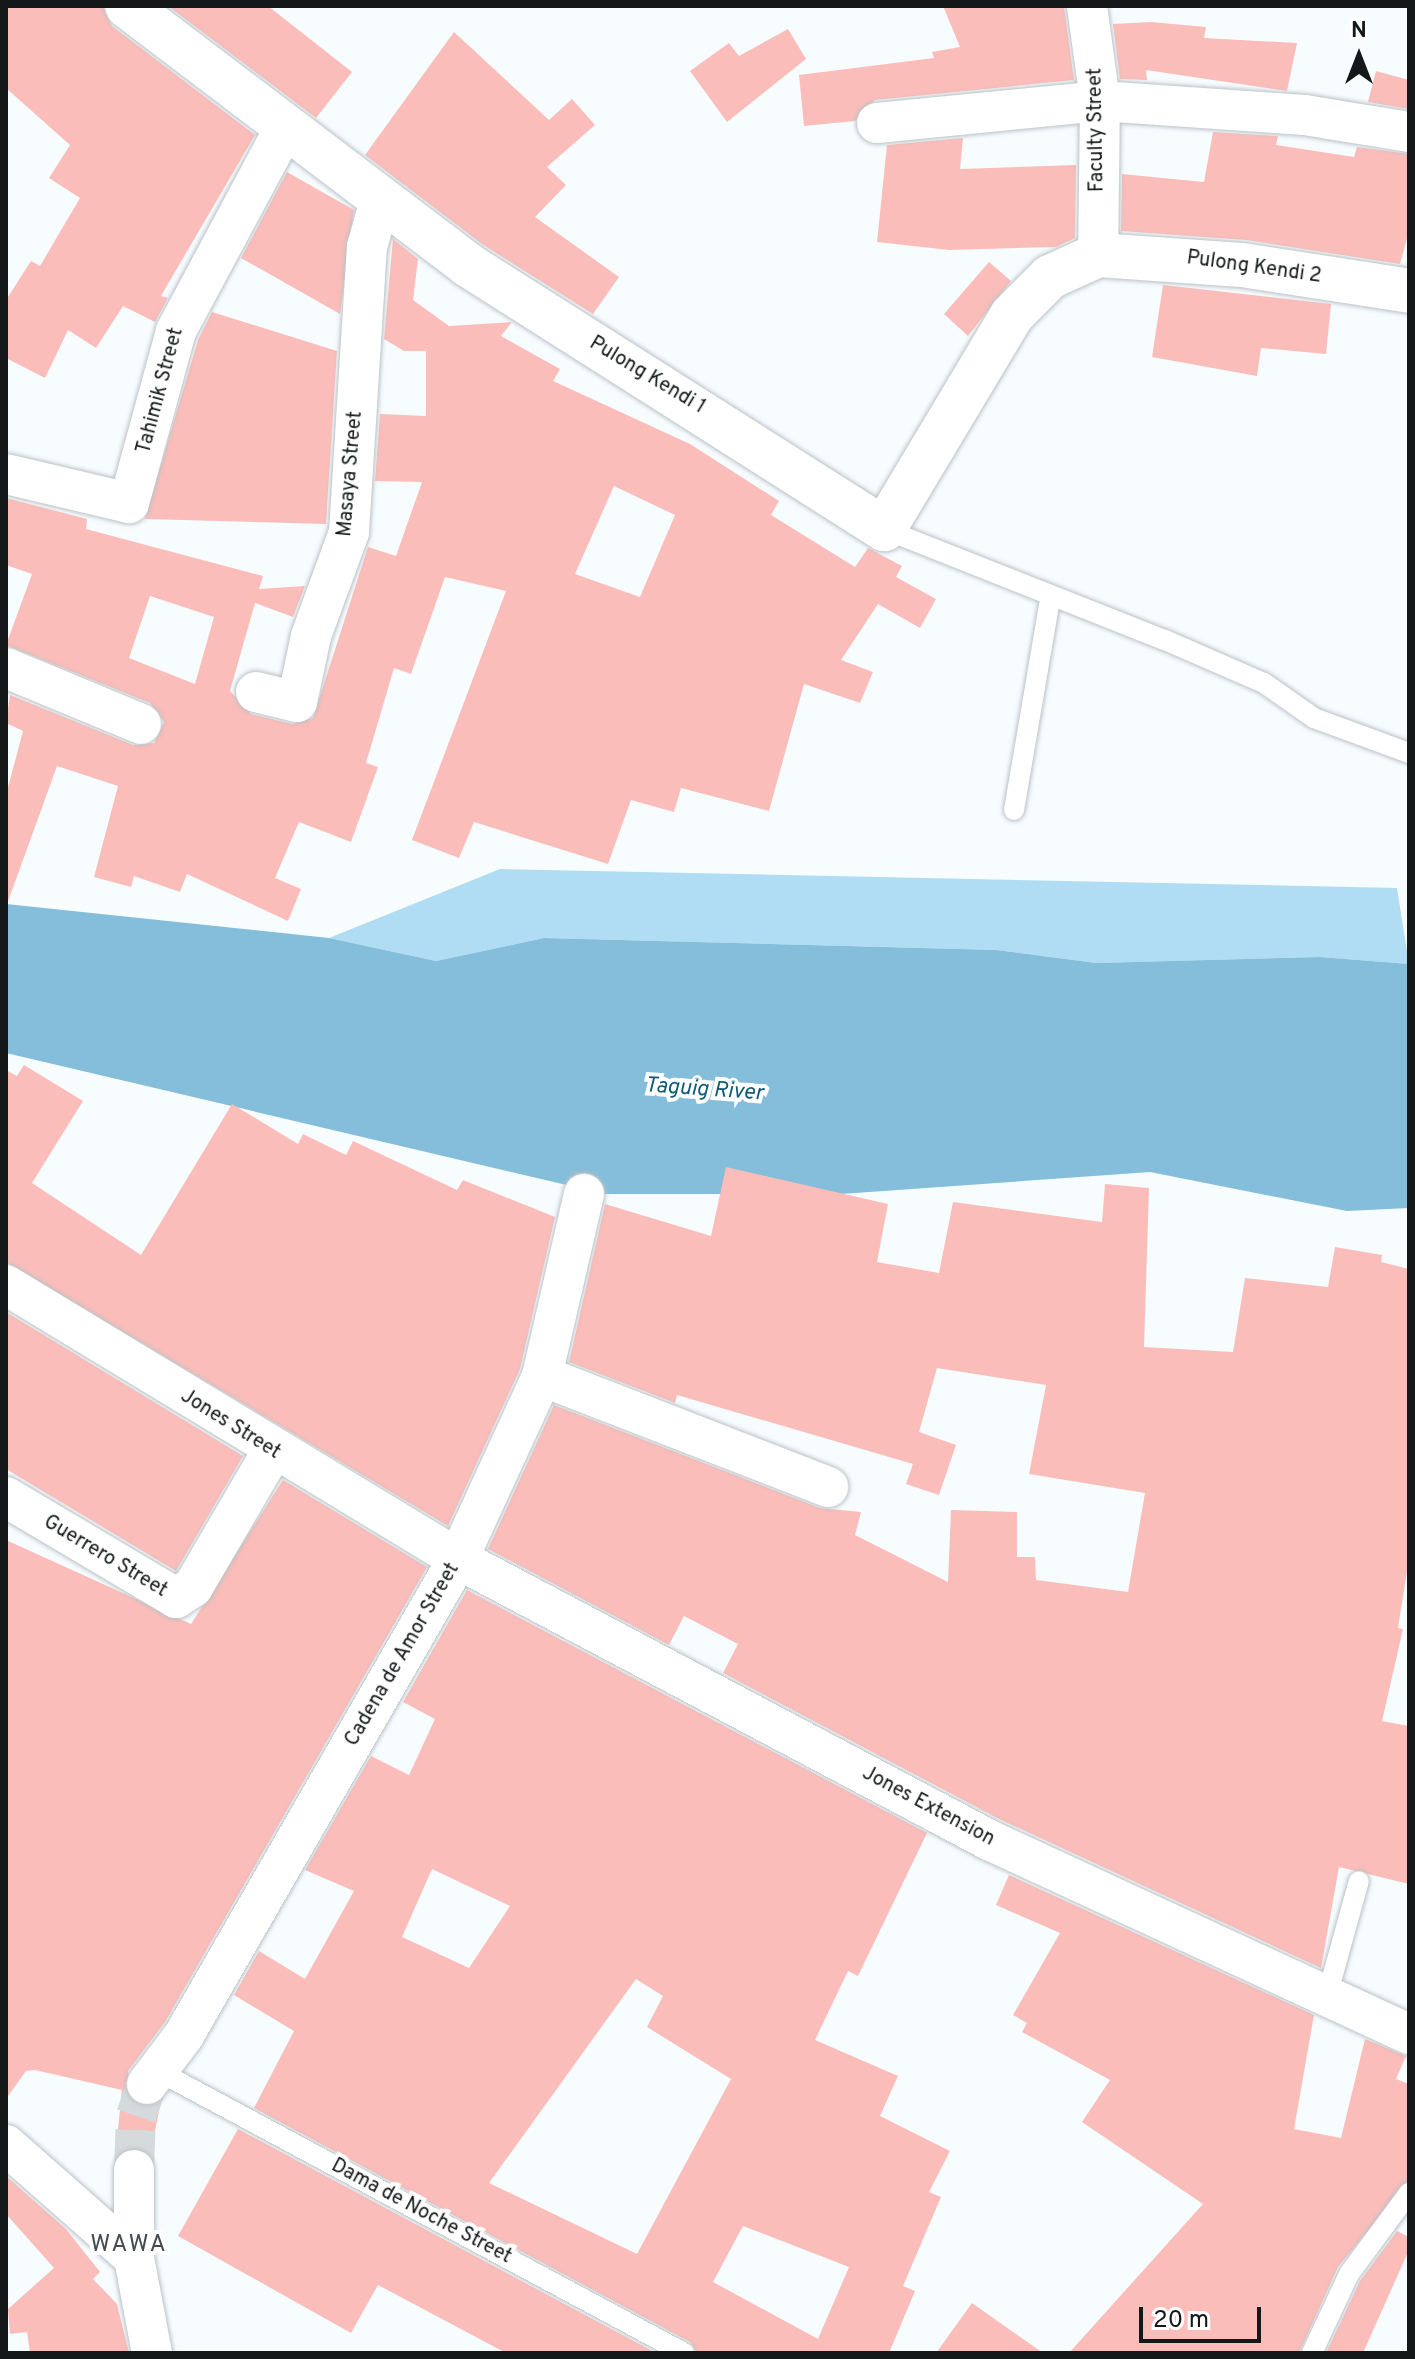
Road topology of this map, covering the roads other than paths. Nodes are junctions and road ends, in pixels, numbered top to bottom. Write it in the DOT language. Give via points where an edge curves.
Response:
graph roads {
  1 [pos="127,6"];
  2 [pos="1087,6"];
  3 [pos="1100,101"];
  4 [pos="877,123"];
  5 [pos="286,126"];
  6 [pos="1409,132"];
  7 [pos="381,197"];
  8 [pos="1098,255"];
  9 [pos="1409,291"];
  10 [pos="6,474"];
  11 [pos="884,529"];
  12 [pos="1050,599"];
  13 [pos="6,668"];
  14 [pos="256,692"];
  15 [pos="141,724"];
  16 [pos="1409,753"];
  17 [pos="1014,810"];
  18 [pos="584,1194"];
  19 [pos="6,1285"];
  20 [pos="542,1376"];
  21 [pos="272,1452"];
  22 [pos="828,1487"];
  23 [pos="6,1497"];
  24 [pos="458,1559"];
  25 [pos="1359,1881"];
  26 [pos="1327,1996"];
  27 [pos="1409,2034"];
  28 [pos="153,2077"];
  29 [pos="6,2145"];
  30 [pos="134,2170"];
  31 [pos="1409,2193"];
  32 [pos="134,2258"];
  33 [pos="152,2353"];
  34 [pos="684,2353"];
  35 [pos="1312,2353"];
  1 -- 5 [label="street, Pulong Kendi 1"];
  2 -- 3 [label="street, Faculty Street"];
  3 -- 4 [label="street"];
  3 -- 6 [label="street" via="1305,115"];
  3 -- 8 [label="street, Faculty Street"];
  5 -- 7 [label="street, Pulong Kendi 1"];
  5 -- 10 [label="street, Tahimik Street" via="176,331 129,503 113,505"];
  7 -- 11 [label="street, Pulong Kendi 1" via="468,265"];
  7 -- 14 [label="street, Masaya Street" via="367,247 345,547 311,636 297,702"];
  8 -- 9 [label="street, Pulong Kendi 2" via="1242,265"];
  8 -- 11 [label="street" via="1050,277 1012,315"];
  11 -- 12 [label="lane"];
  12 -- 16 [label="lane" via="1165,640 1264,683 1314,718"];
  12 -- 17 [label="lane"];
  13 -- 15 [label="street"];
  18 -- 20 [label="street, Cadena de Amor Street"];
  19 -- 21 [label="street, Jones Street"];
  20 -- 22 [label="street"];
  20 -- 24 [label="street, Cadena de Amor Street"];
  21 -- 23 [label="street, Guerrero Street" via="193,1587 176,1598"];
  21 -- 24 [label="street, Jones Street"];
  24 -- 26 [label="street, Jones Extension" via="989,1840"];
  24 -- 28 [label="street, Cadena de Amor Street"];
  25 -- 26 [label="lane"];
  26 -- 27 [label="street, Jones Extension"];
  28 -- 34 [label="lane, Dama de Noche Street"];
  29 -- 32 [label="street"];
  30 -- 32 [label="street"];
  31 -- 35 [label="lane" via="1349,2274"];
  32 -- 33 [label="street"];
}
